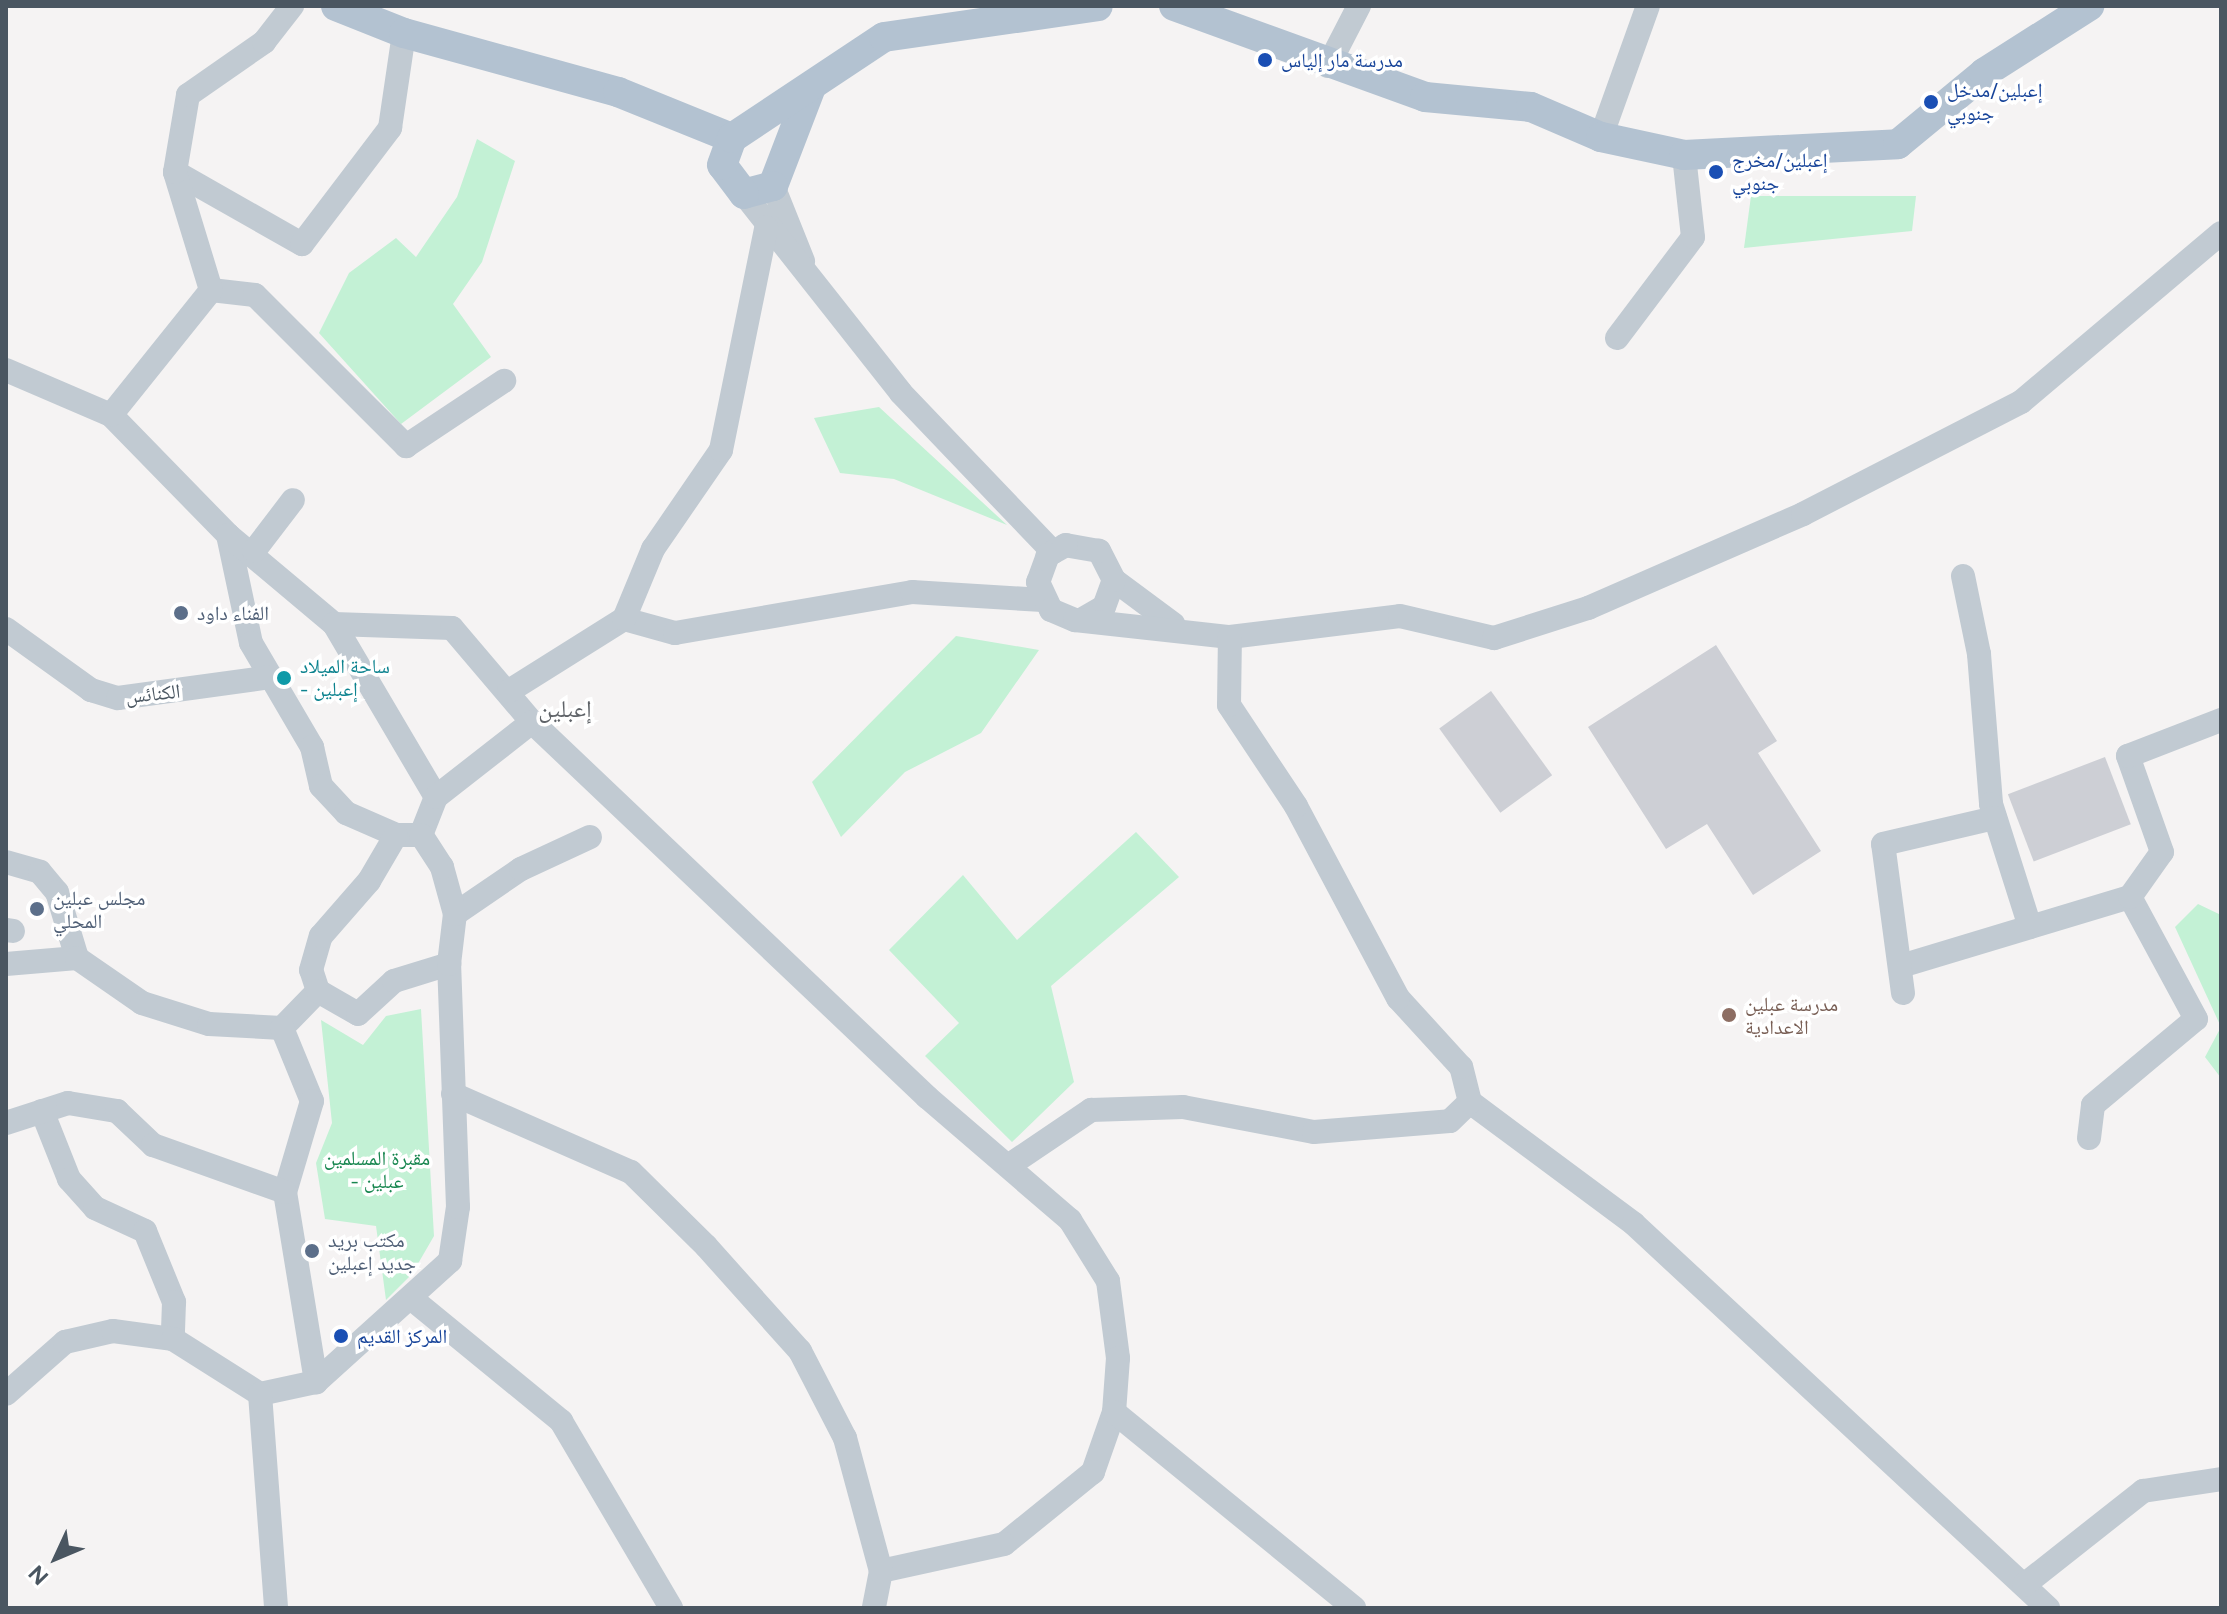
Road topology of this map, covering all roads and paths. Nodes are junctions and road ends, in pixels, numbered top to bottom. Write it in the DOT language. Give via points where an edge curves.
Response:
graph roads {
  1 [pos="292,6"];
  2 [pos="336,6"];
  3 [pos="1098,6"];
  4 [pos="1174,6"];
  5 [pos="1359,6"];
  6 [pos="1648,6"];
  7 [pos="2089,6"];
  8 [pos="404,33"];
  9 [pos="1328,66"];
  10 [pos="811,87"];
  11 [pos="1601,137"];
  12 [pos="731,146"];
  13 [pos="1684,155"];
  14 [pos="175,172"];
  15 [pos="765,181"];
  16 [pos="766,228"];
  17 [pos="2220,237"];
  18 [pos="810,278"];
  19 [pos="211,290"];
  20 [pos="1617,338"];
  21 [pos="6,370"];
  22 [pos="504,381"];
  23 [pos="111,415"];
  24 [pos="293,500"];
  25 [pos="228,535"];
  26 [pos="254,551"];
  27 [pos="1053,552"];
  28 [pos="1963,576"];
  29 [pos="1114,580"];
  30 [pos="1043,600"];
  31 [pos="624,619"];
  32 [pos="1083,619"];
  33 [pos="334,624"];
  34 [pos="6,629"];
  35 [pos="1182,630"];
  36 [pos="1230,637"];
  37 [pos="272,677"];
  38 [pos="509,691"];
  39 [pos="2221,720"];
  40 [pos="532,722"];
  41 [pos="436,797"];
  42 [pos="1995,818"];
  43 [pos="396,835"];
  44 [pos="421,835"];
  45 [pos="590,837"];
  46 [pos="6,862"];
  47 [pos="2130,897"];
  48 [pos="455,914"];
  49 [pos="2030,927"];
  50 [pos="77,958"];
  51 [pos="6,964"];
  52 [pos="449,964"];
  53 [pos="1901,966"];
  54 [pos="318,991"];
  55 [pos="1903,993"];
  56 [pos="282,1028"];
  57 [pos="453,1094"];
  58 [pos="1470,1102"];
  59 [pos="42,1111"];
  60 [pos="6,1123"];
  61 [pos="2089,1138"];
  62 [pos="1011,1164"];
  63 [pos="285,1192"];
  64 [pos="412,1299"];
  65 [pos="173,1339"];
  66 [pos="316,1382"];
  67 [pos="6,1394"];
  68 [pos="260,1394"];
  69 [pos="1114,1412"];
  70 [pos="2221,1479"];
  71 [pos="881,1571"];
  72 [pos="2024,1585"];
  73 [pos="276,1608"];
  74 [pos="671,1608"];
  75 [pos="874,1608"];
  76 [pos="1354,1608"];
  77 [pos="2048,1608"];
  1 -- 14 [label="street" via="264,42 188,95"];
  2 -- 8 [label="main road"];
  3 -- 10 [label="main road" via="884,37"];
  4 -- 9 [label="main road"];
  5 -- 9 [label="street"];
  6 -- 11 [label="street"];
  7 -- 13 [label="main road" via="1984,73 1898,144"];
  8 -- 12 [label="main road" via="670,111"];
  8 -- 14 [label="street" via="390,128 302,244"];
  9 -- 11 [label="main road" via="1425,97 1531,107"];
  10 -- 12 [label="main road"];
  10 -- 15 [label="main road"];
  11 -- 13 [label="main road"];
  12 -- 15 [label="main road"];
  12 -- 15 [label="main road" via="760,144"];
  13 -- 20 [label="street" via="1693,237"];
  14 -- 19 [label="street"];
  15 -- 16 [label="street"];
  15 -- 18 [label="street"];
  16 -- 18 [label="street"];
  16 -- 31 [label="street" via="721,450 653,549"];
  17 -- 36 [label="street" via="2021,402 1678,573 1494,638 1400,616"];
  18 -- 27 [label="street" via="901,393"];
  19 -- 22 [label="street" via="255,295 406,446"];
  19 -- 23 [label="street"];
  21 -- 23 [label="street"];
  23 -- 25 [label="street"];
  24 -- 26 [label="street"];
  25 -- 26 [label="street"];
  25 -- 37 [label="street" via="251,643"];
  26 -- 33 [label="street"];
  27 -- 29 [label="street" via="1090,546 1108,561"];
  27 -- 30 [label="street" via="1039,573"];
  28 -- 42 [label="street"];
  29 -- 32 [label="street" via="1104,607"];
  29 -- 35 [label="street"];
  30 -- 31 [label="street" via="912,592 675,633"];
  30 -- 32 [label="street" via="1062,617"];
  31 -- 38 [label="street"];
  32 -- 35 [label="street"];
  33 -- 38 [label="street" via="452,628"];
  33 -- 41 [label="street"];
  34 -- 37 [label="street, الكنائس" via="91,690 118,698"];
  35 -- 36 [label="street"];
  36 -- 58 [label="street" via="1229,705 1296,806 1398,998 1461,1067"];
  37 -- 43 [label="street" via="312,747 321,786 346,813"];
  38 -- 40 [label="street"];
  39 -- 47 [label="street" via="2128,756 2162,852"];
  40 -- 41 [label="street"];
  40 -- 62 [label="street" via="927,1097"];
  41 -- 44 [label="street"];
  42 -- 49 [label="street"];
  42 -- 53 [label="street" via="1883,844"];
  43 -- 44 [label="street"];
  43 -- 54 [label="street" via="369,881 321,936 311,970"];
  44 -- 48 [label="street" via="442,867"];
  45 -- 48 [label="street" via="521,869"];
  46 -- 50 [label="street" via="40,872 57,892"];
  47 -- 49 [label="street"];
  47 -- 61 [label="street" via="2196,1019 2093,1105"];
  48 -- 52 [label="street"];
  49 -- 53 [label="street"];
  50 -- 51 [label="street"];
  50 -- 56 [label="street" via="142,1003 209,1024"];
  52 -- 54 [label="street" via="394,981 358,1014"];
  52 -- 57 [label="street"];
  53 -- 55 [label="street"];
  54 -- 56 [label="street"];
  56 -- 63 [label="street" via="312,1101"];
  57 -- 64 [label="street" via="458,1207 450,1261"];
  57 -- 71 [label="street" via="631,1172 706,1246 800,1351 845,1438"];
  58 -- 62 [label="street" via="1450,1121 1314,1132 1183,1107 1091,1110"];
  58 -- 72 [label="street" via="1634,1224"];
  59 -- 60 [label="street"];
  59 -- 63 [label="street" via="68,1103 117,1111 153,1145"];
  59 -- 65 [label="street" via="69,1179 95,1208 145,1231 174,1302"];
  62 -- 69 [label="street" via="1070,1220 1108,1281 1118,1358"];
  63 -- 66 [label="street"];
  64 -- 66 [label="street"];
  64 -- 74 [label="street" via="561,1421"];
  65 -- 67 [label="street" via="113,1331 65,1342"];
  65 -- 68 [label="street"];
  66 -- 68 [label="street"];
  68 -- 73 [label="street"];
  69 -- 71 [label="street" via="1093,1472 1004,1544"];
  69 -- 76 [label="street"];
  70 -- 72 [label="street" via="2143,1491"];
  71 -- 75 [label="street"];
  72 -- 77 [label="street"];
}
